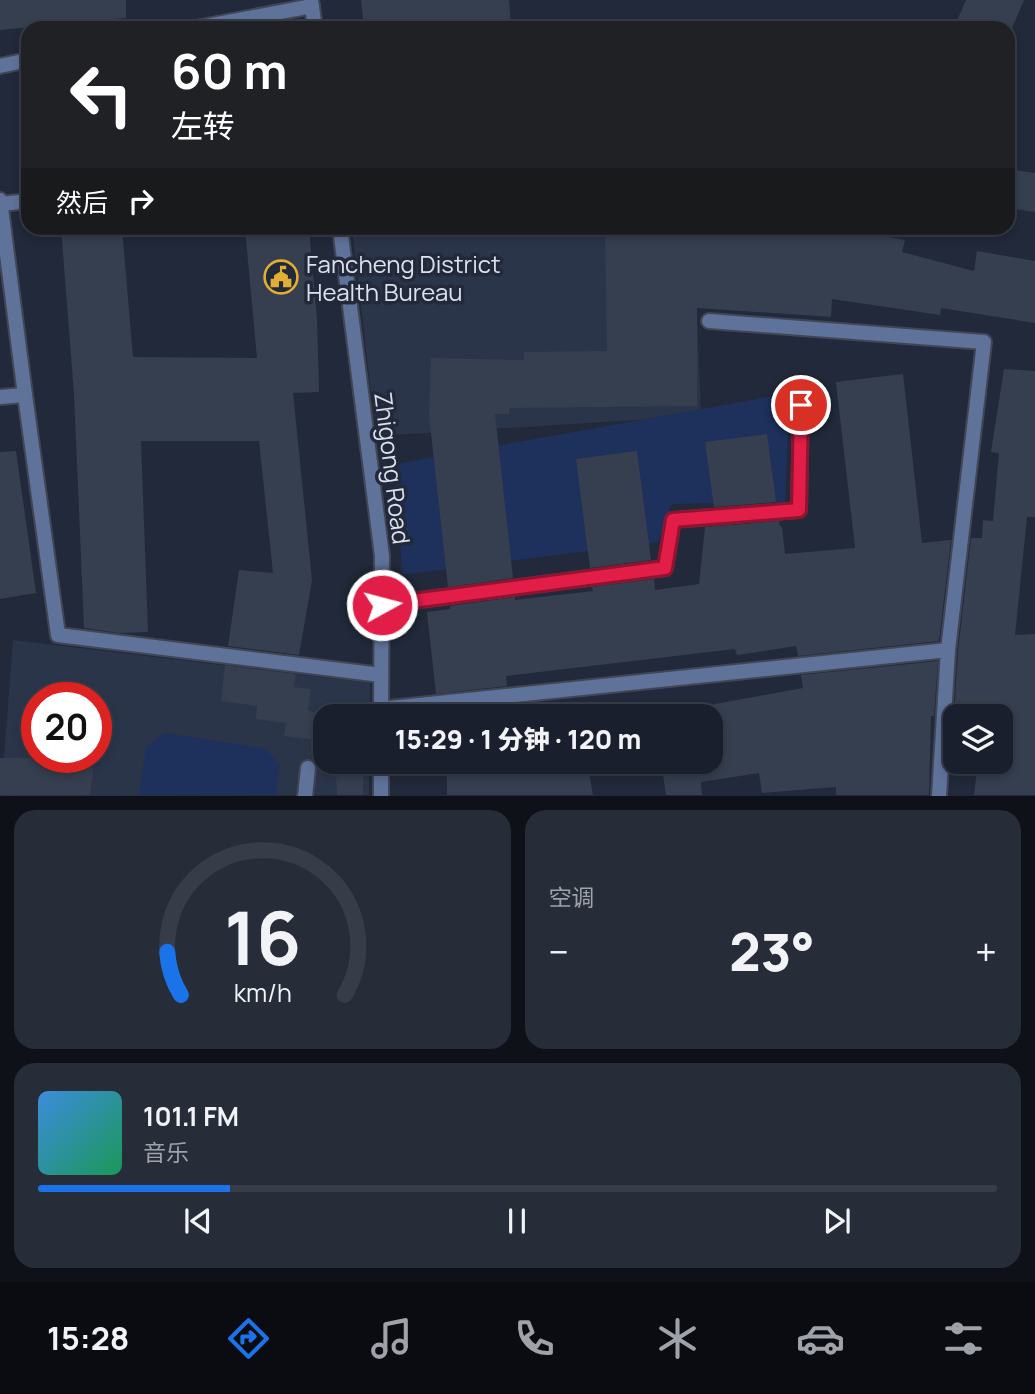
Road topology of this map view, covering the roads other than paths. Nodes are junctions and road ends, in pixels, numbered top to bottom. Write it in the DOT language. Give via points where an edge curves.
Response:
graph roads {
  1 [pos="311,3"];
  2 [pos="228,21"];
  3 [pos="314,21"];
  4 [pos="21,62"];
  5 [pos="0,66"];
  6 [pos="21,201"];
  7 [pos="0,202"];
  8 [pos="341,235"];
  9 [pos="709,321"];
  10 [pos="25,395"];
  11 [pos="0,397"];
  12 [pos="801,405"];
  13 [pos="382,605"];
  14 [pos="948,650"];
  15 [pos="382,674"];
  16 [pos="382,704"];
  17 [pos="455,704"];
  18 [pos="308,768"];
  19 [pos="381,774"];
  20 [pos="305,796"];
  21 [pos="381,796"];
  22 [pos="939,796"];
  1 -- 2 [label="street"];
  1 -- 3 [label="street"];
  4 -- 5 [label="street"];
  6 -- 7 [label="street"];
  7 -- 10 [label="street"];
  8 -- 13 [label="street, Zhigong Road" via="382,556"];
  9 -- 14 [label="street" via="984,342"];
  10 -- 11 [label="street"];
  10 -- 15 [label="street" via="58,635"];
  12 -- 13 [label="street" via="799,510 673,520 665,568"];
  13 -- 15 [label="street, Zhigong Road"];
  14 -- 17 [label="street"];
  14 -- 22 [label="street"];
  15 -- 16 [label="street, Zhigong Road"];
  18 -- 20 [label="street"];
  19 -- 21 [label="street"];
}
